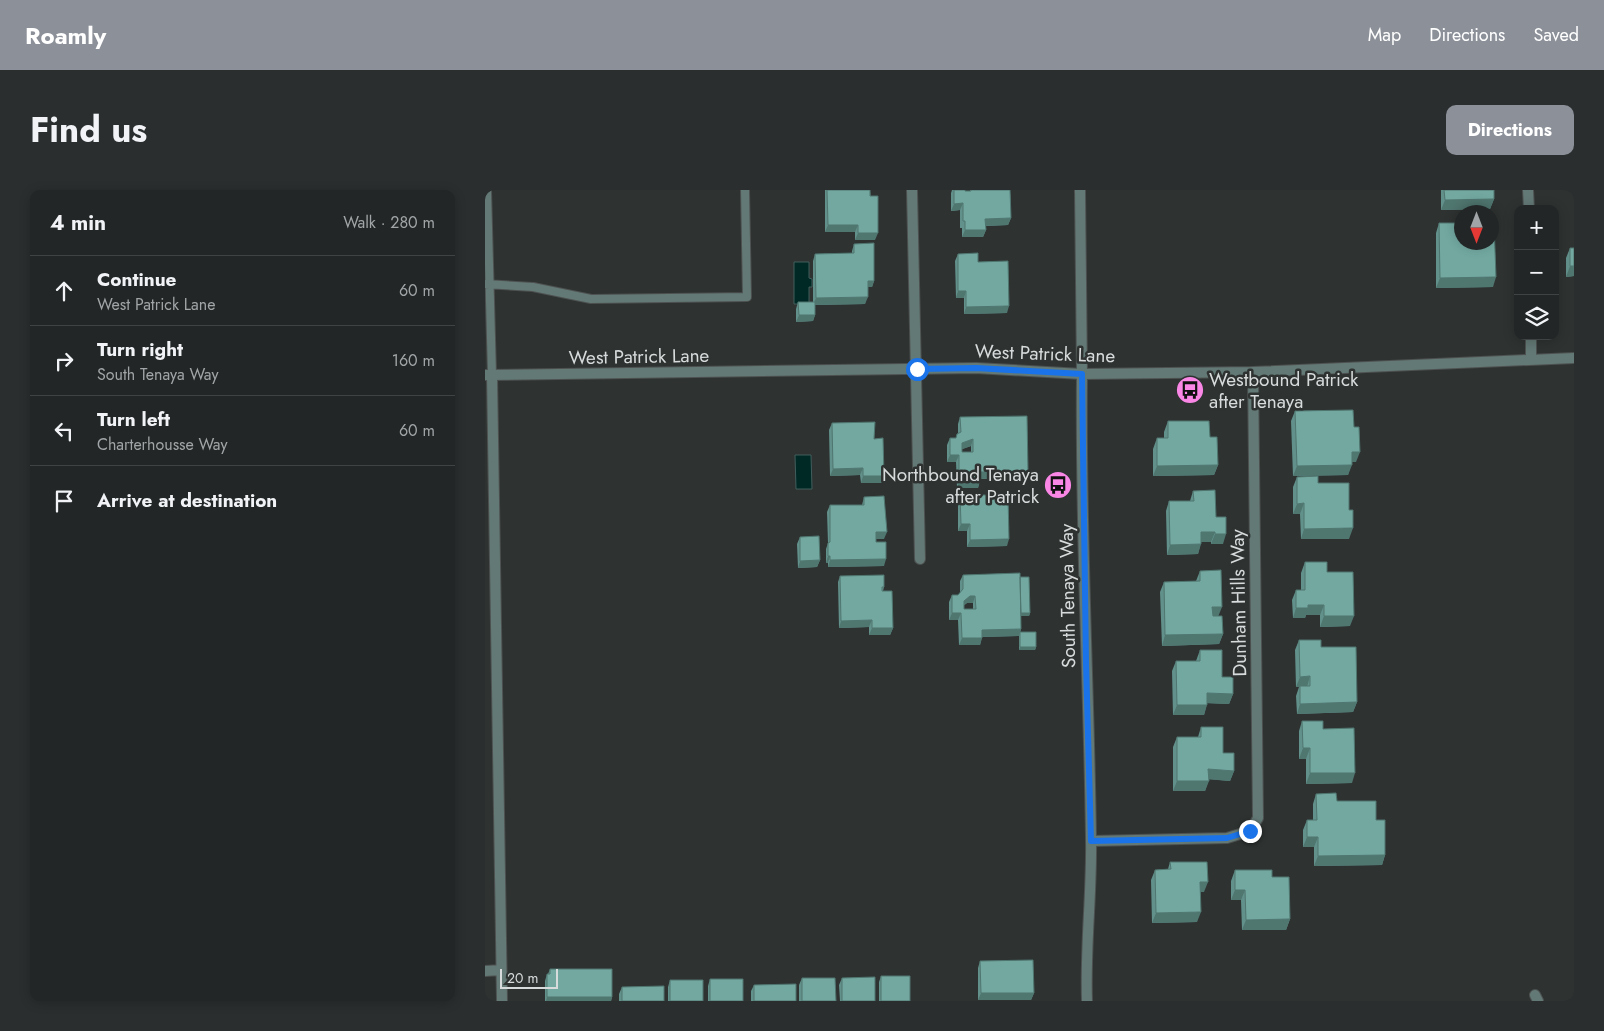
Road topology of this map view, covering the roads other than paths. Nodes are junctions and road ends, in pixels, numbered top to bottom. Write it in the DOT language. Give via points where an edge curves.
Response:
graph roads {
  1 [pos="487,190"];
  2 [pos="745,190"];
  3 [pos="912,190"];
  4 [pos="1080,190"];
  5 [pos="1528,190"];
  6 [pos="1529,205"];
  7 [pos="487,284"];
  8 [pos="1531,340"];
  9 [pos="1574,358"];
  10 [pos="1531,359"];
  11 [pos="917,369"];
  12 [pos="1253,372"];
  13 [pos="1082,374"];
  14 [pos="488,375"];
  15 [pos="920,559"];
  16 [pos="1091,841"];
  17 [pos="501,970"];
  18 [pos="485,971"];
  19 [pos="502,1001"];
  20 [pos="1087,1001"];
  1 -- 7 [label="lane"];
  2 -- 7 [label="lane" via="747,297 591,299 533,287"];
  3 -- 11 [label="street"];
  4 -- 13 [label="street, South Tenaya Way"];
  5 -- 6 [label="street"];
  7 -- 14 [label="lane"];
  8 -- 10 [label="street"];
  9 -- 10 [label="street, West Patrick Lane"];
  10 -- 12 [label="street, West Patrick Lane"];
  11 -- 13 [label="street, West Patrick Lane" via="976,368"];
  11 -- 14 [label="street, West Patrick Lane"];
  11 -- 15 [label="street"];
  12 -- 13 [label="street, West Patrick Lane"];
  12 -- 16 [label="street, Dunham Hills Way" via="1258,818 1250,831 1227,838"];
  13 -- 16 [label="street, South Tenaya Way"];
  14 -- 17 [label="street"];
  16 -- 20 [label="street, South Tenaya Way"];
  17 -- 18 [label="street"];
  17 -- 19 [label="street"];
}
